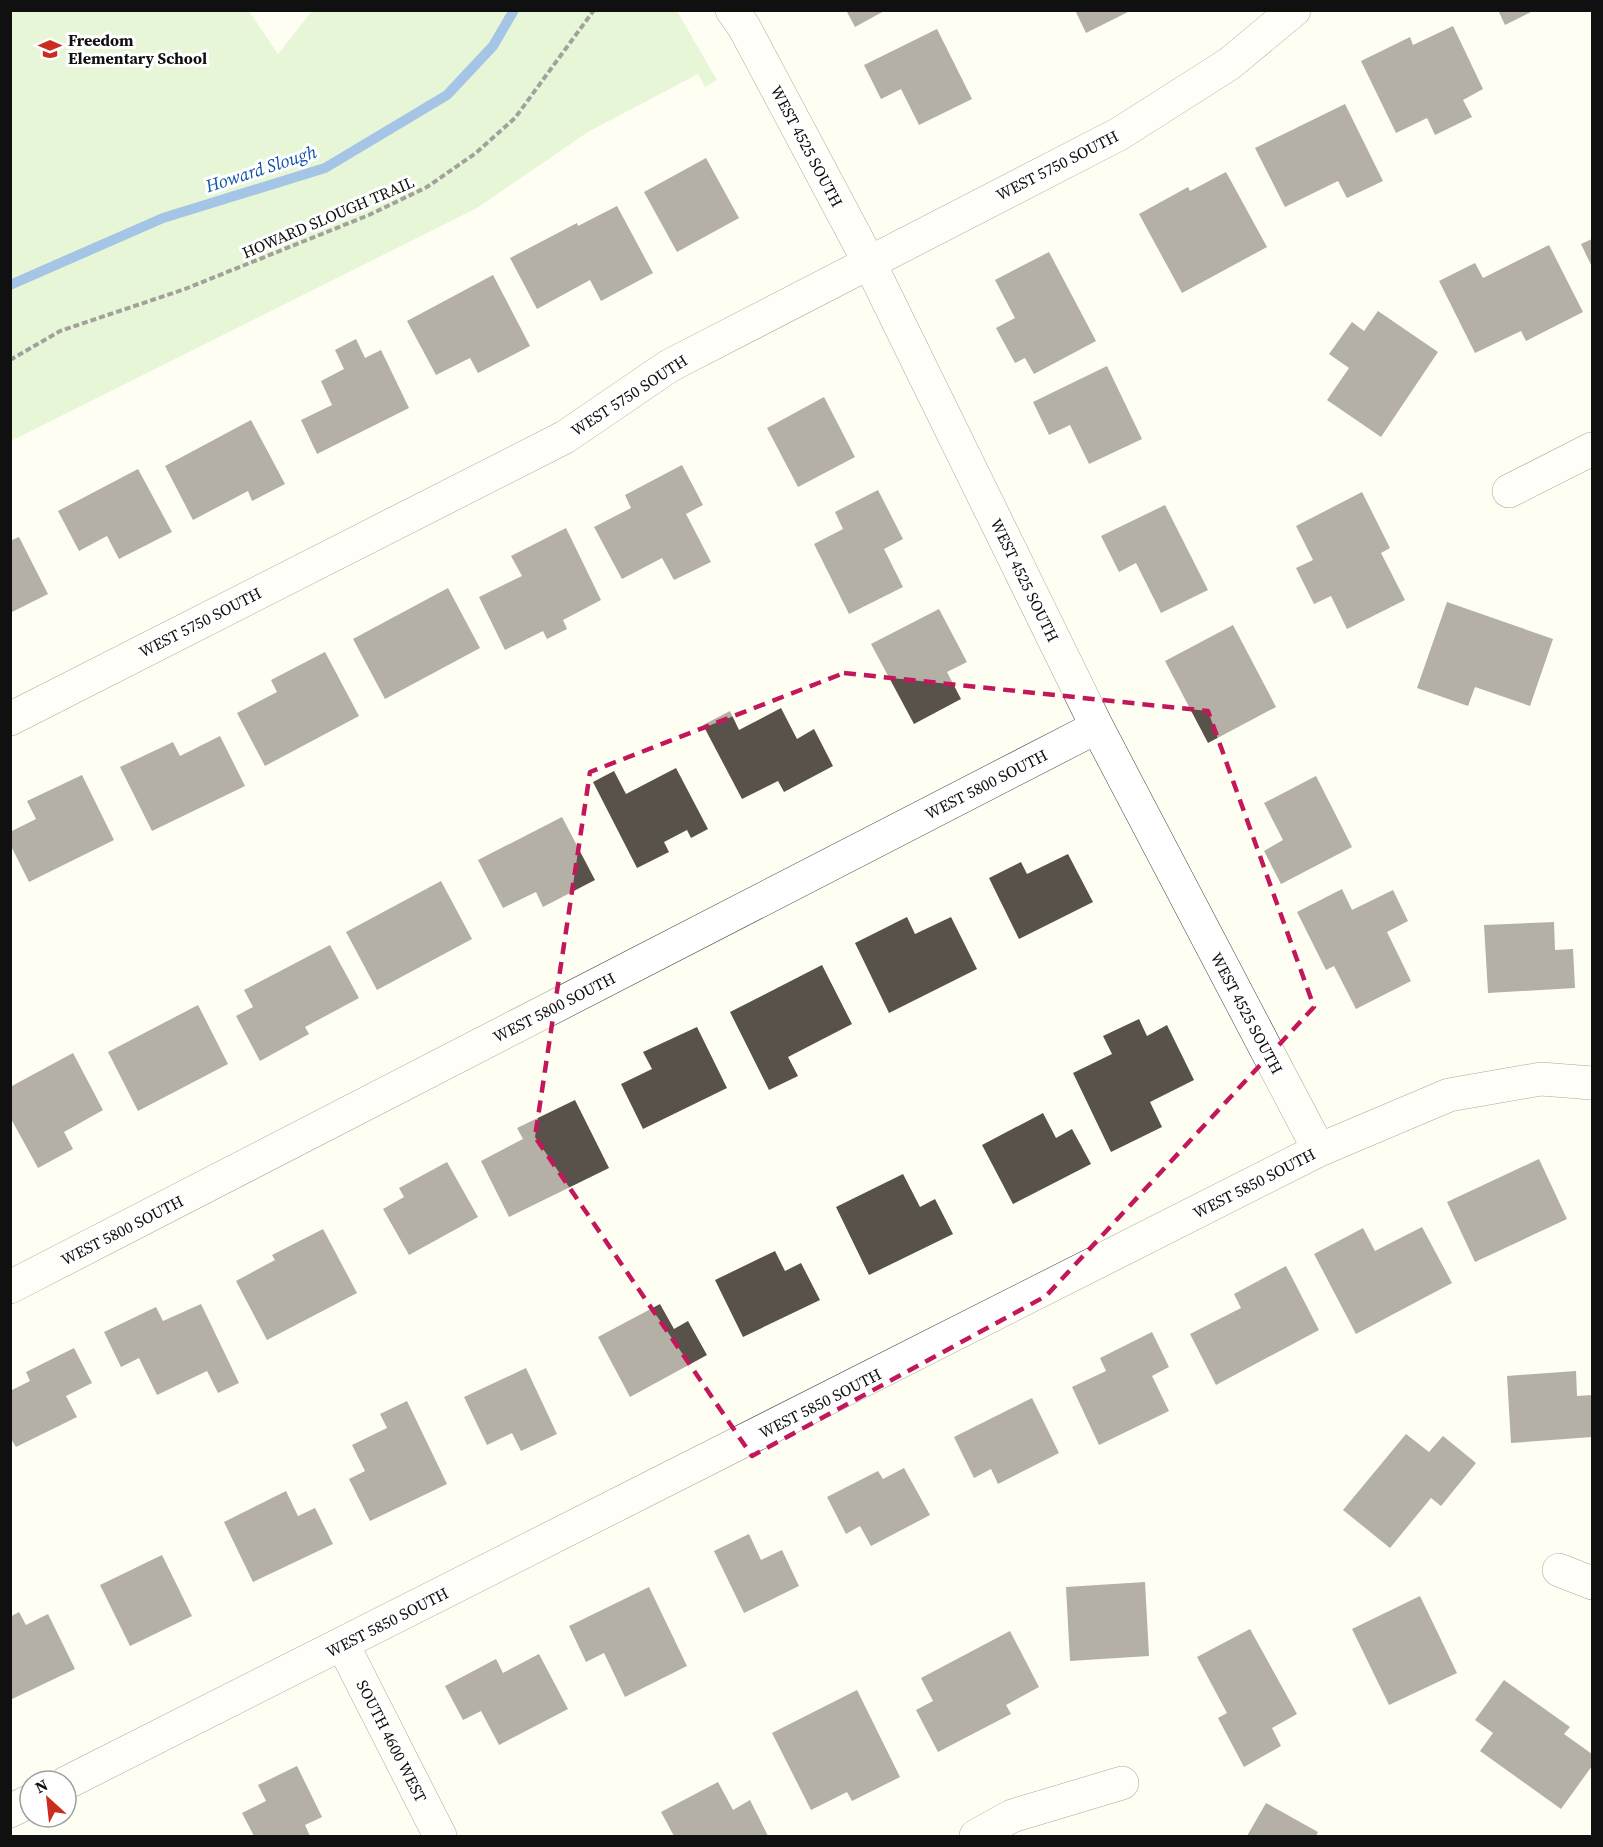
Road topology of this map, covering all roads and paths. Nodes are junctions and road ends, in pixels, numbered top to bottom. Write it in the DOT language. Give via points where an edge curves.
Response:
graph roads {
  1 [pos="594,10"];
  2 [pos="732,10"];
  3 [pos="1294,10"];
  4 [pos="869,262"];
  5 [pos="10,360"];
  6 [pos="1593,448"];
  7 [pos="1509,491"];
  8 [pos="10,719"];
  9 [pos="1097,727"];
  10 [pos="1593,1083"];
  11 [pos="1319,1150"];
  12 [pos="10,1287"];
  13 [pos="1559,1570"];
  14 [pos="1593,1583"];
  15 [pos="343,1645"];
  16 [pos="78,1777"];
  17 [pos="1122,1783"];
  18 [pos="440,1836"];
  19 [pos="976,1836"];
  1 -- 5 [label="path, HOWARD SLOUGH TRAIL" via="515,118 476,153 427,188 185,289 60,331"];
  2 -- 4 [label="street, WEST 4525 SOUTH"];
  3 -- 4 [label="street, WEST 5750 SOUTH" via="1229,64 1119,134"];
  4 -- 8 [label="street, WEST 5750 SOUTH" via="669,366 565,437"];
  4 -- 9 [label="street, WEST 4525 SOUTH"];
  6 -- 7 [label="street"];
  9 -- 11 [label="street, WEST 4525 SOUTH"];
  9 -- 12 [label="street, WEST 5800 SOUTH"];
  10 -- 11 [label="street, WEST 5850 SOUTH" via="1541,1079 1449,1095"];
  11 -- 15 [label="street, WEST 5850 SOUTH"];
  13 -- 14 [label="street"];
  15 -- 16 [label="street, WEST 5850 SOUTH"];
  15 -- 18 [label="street, SOUTH 4600 WEST"];
  17 -- 19 [label="street" via="1012,1816"];
}
